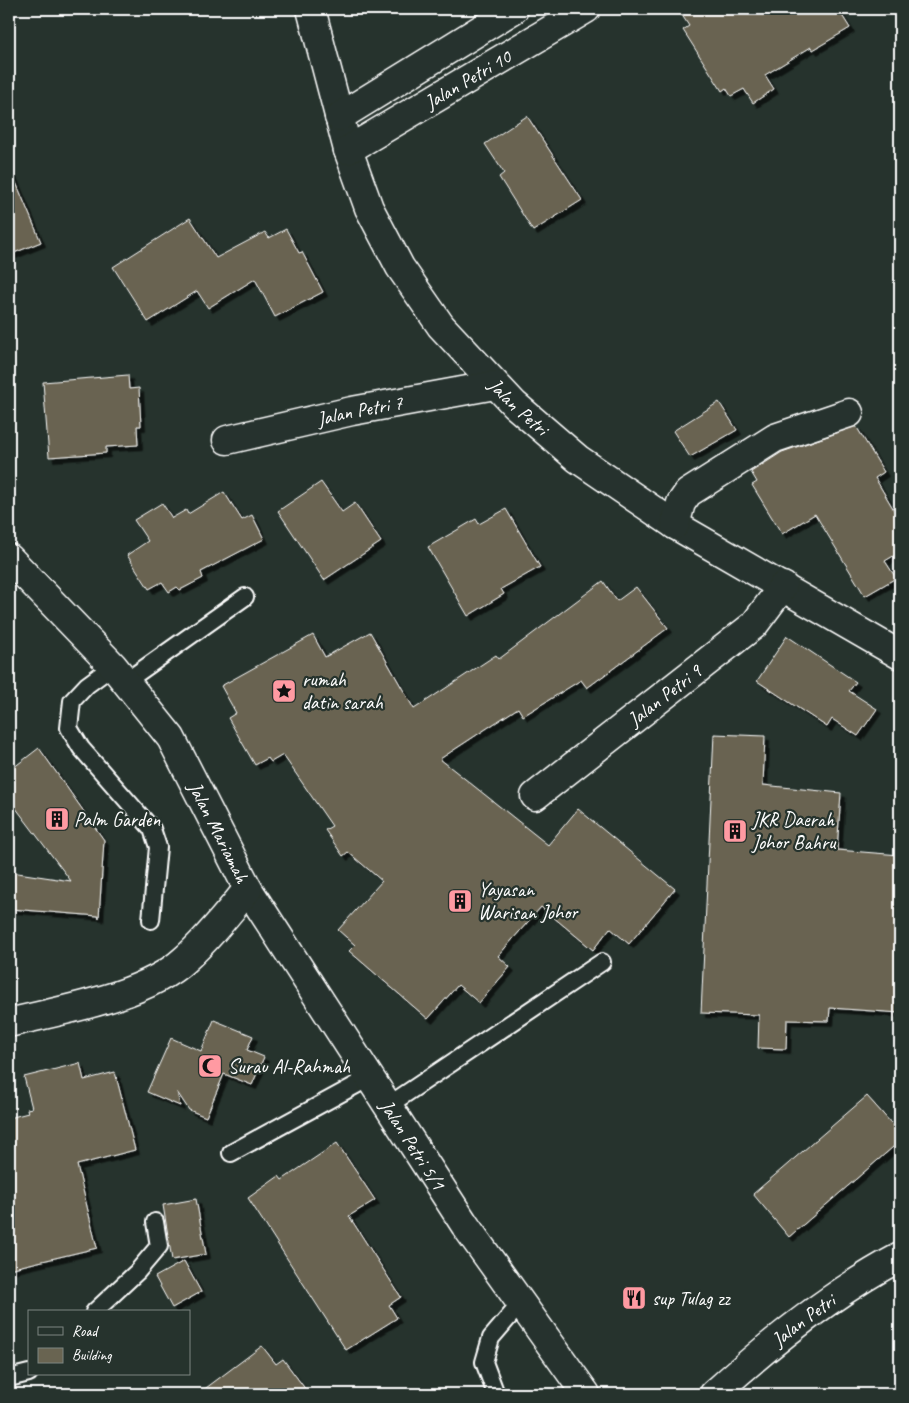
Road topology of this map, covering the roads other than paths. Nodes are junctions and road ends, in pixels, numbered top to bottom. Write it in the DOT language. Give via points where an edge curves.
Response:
graph roads {
  1 [pos="311,9"];
  2 [pos="514,9"];
  3 [pos="586,9"];
  4 [pos="339,117"];
  5 [pos="348,150"];
  6 [pos="495,385"];
  7 [pos="849,413"];
  8 [pos="227,440"];
  9 [pos="675,525"];
  10 [pos="9,558"];
  11 [pos="783,586"];
  12 [pos="245,597"];
  13 [pos="900,655"];
  14 [pos="119,674"];
  15 [pos="535,796"];
  16 [pos="248,889"];
  17 [pos="152,920"];
  18 [pos="602,962"];
  19 [pos="9,1023"];
  20 [pos="369,1078"];
  21 [pos="389,1105"];
  22 [pos="231,1153"];
  23 [pos="155,1222"];
  24 [pos="900,1257"];
  25 [pos="521,1303"];
  26 [pos="96,1310"];
  27 [pos="28,1374"];
  28 [pos="9,1378"];
  29 [pos="496,1394"];
  30 [pos="586,1394"];
  31 [pos="714,1394"];
  1 -- 4 [label="street, Jalan Petri"];
  2 -- 4 [label="street"];
  3 -- 5 [label="street, Jalan Petri 10"];
  4 -- 5 [label="street, Jalan Petri"];
  5 -- 6 [label="street, Jalan Petri" via="369,208 400,267 441,326"];
  6 -- 8 [label="street, Jalan Petri 7" via="352,411"];
  6 -- 9 [label="street, Jalan Petri" via="578,459"];
  7 -- 9 [label="street" via="775,438 688,493 681,502"];
  9 -- 11 [label="street, Jalan Petri"];
  10 -- 14 [label="street, Jalan Mariamah"];
  11 -- 13 [label="street, Jalan Petri"];
  11 -- 15 [label="street, Jalan Petri 9" via="754,625"];
  12 -- 14 [label="lane"];
  14 -- 16 [label="street, Jalan Mariamah" via="171,738"];
  14 -- 17 [label="lane" via="87,685 72,701 69,728 81,748 152,829 158,847"];
  16 -- 19 [label="street, Jalan Mariamah" via="184,961 152,980 125,994"];
  16 -- 20 [label="street, Jalan Petri 5/1"];
  18 -- 21 [label="lane"];
  20 -- 21 [label="street, Jalan Petri 5/1"];
  20 -- 22 [label="lane"];
  21 -- 25 [label="street, Jalan Petri 5/1" via="465,1225"];
  23 -- 26 [label="lane" via="159,1246 137,1272"];
  24 -- 31 [label="street, Jalan Petri" via="862,1277 765,1348"];
  25 -- 29 [label="lane" via="491,1338 484,1362"];
  25 -- 30 [label="street, Jalan Petri 5/1"];
  27 -- 28 [label="lane"];
}
